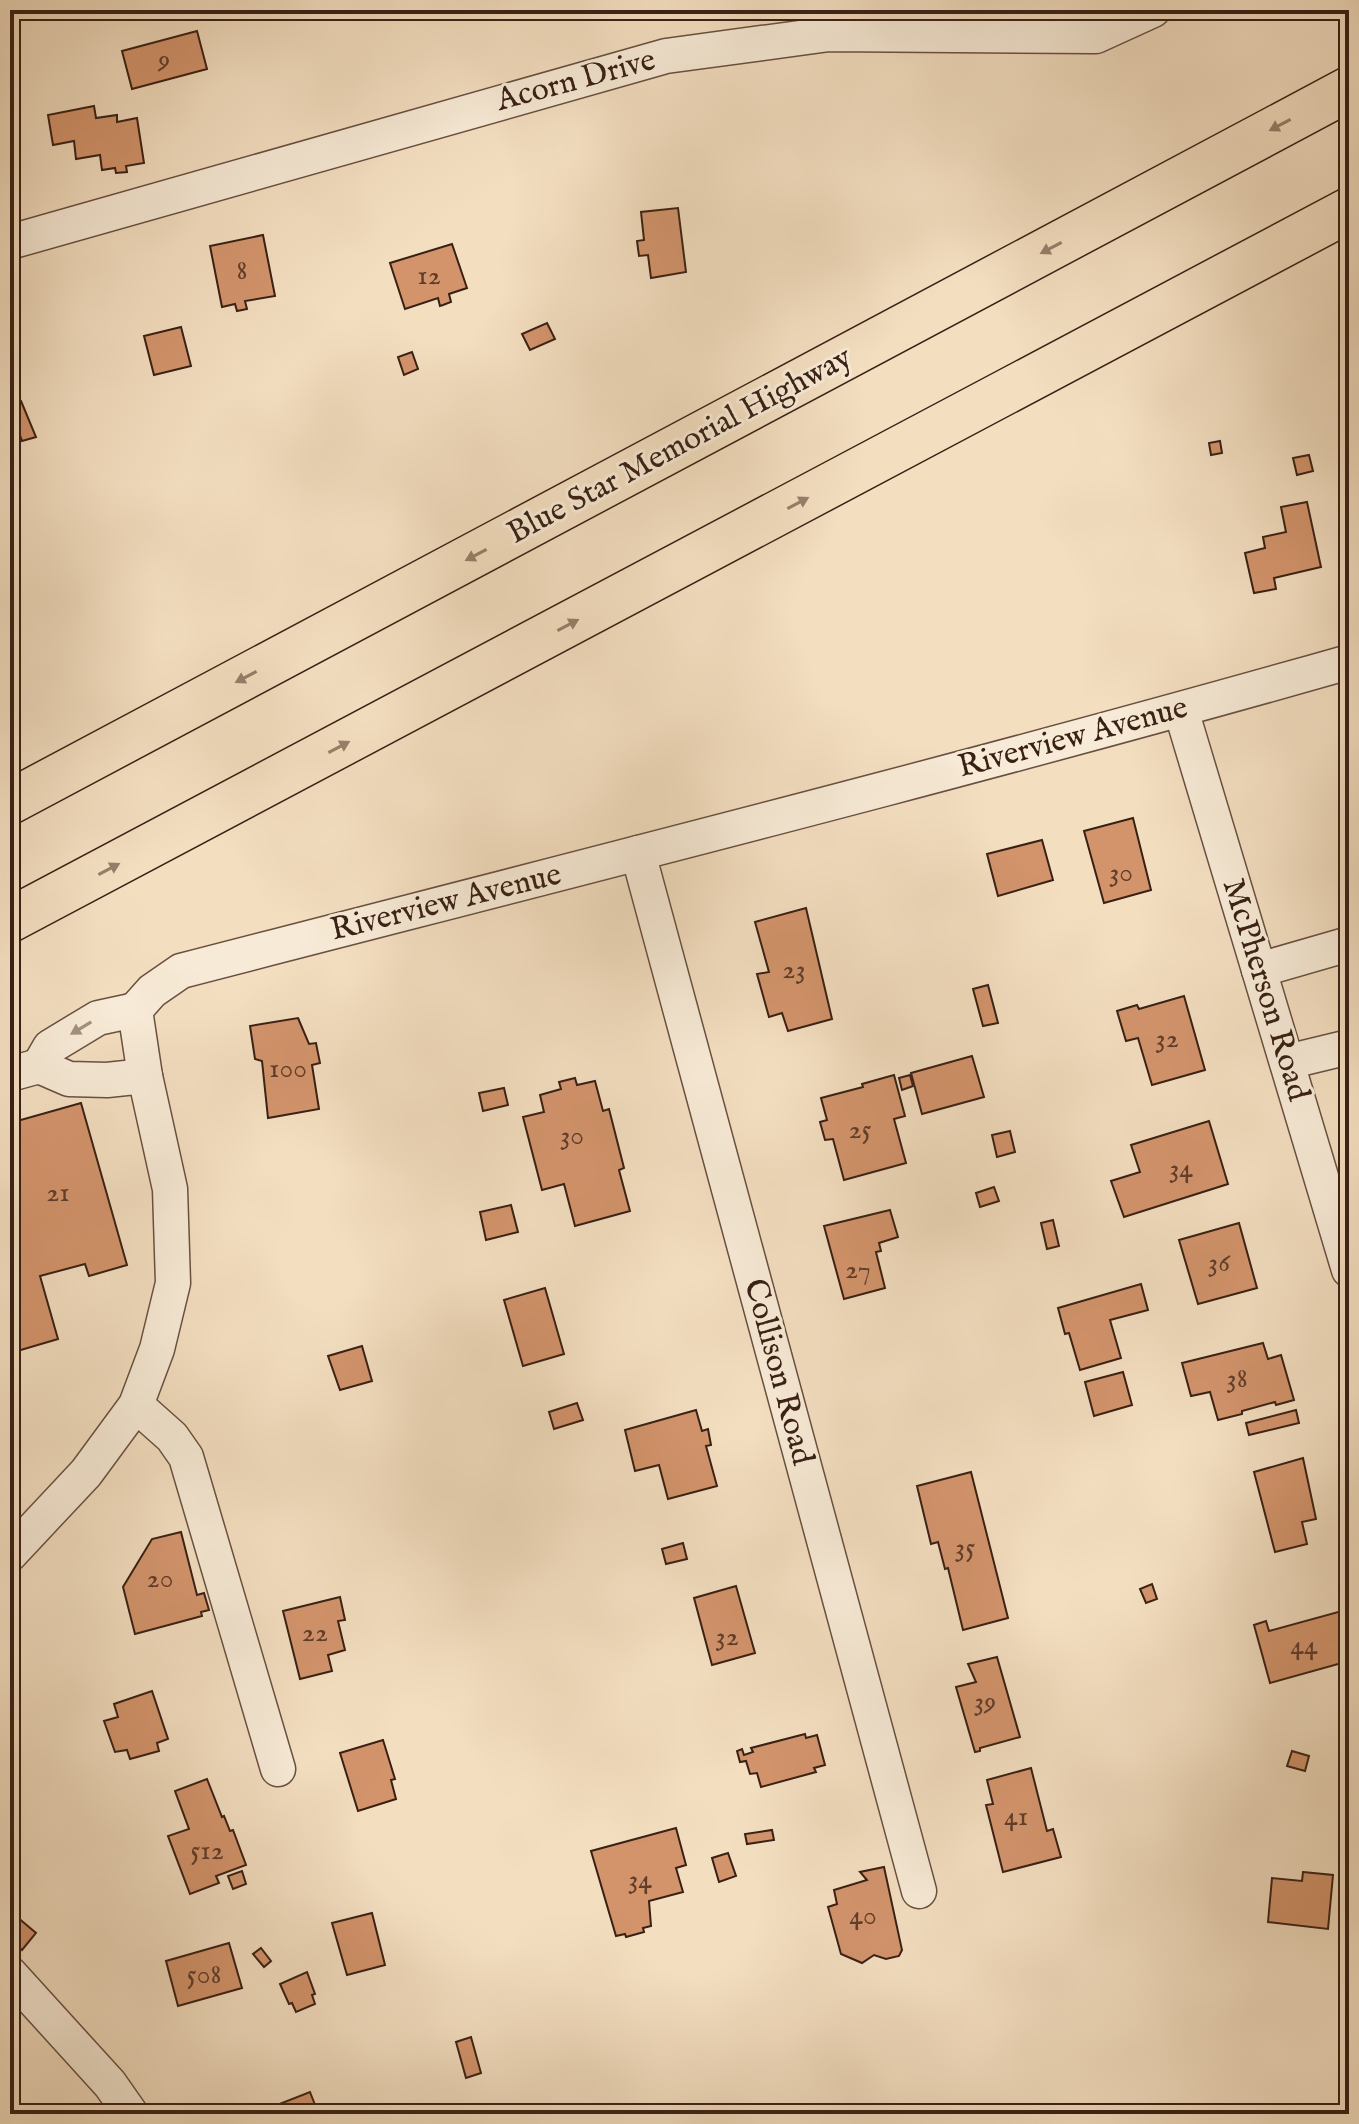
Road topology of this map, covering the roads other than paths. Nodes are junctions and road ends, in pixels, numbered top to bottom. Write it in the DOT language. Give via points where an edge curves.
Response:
graph roads {
  1 [pos="1153,10"];
  2 [pos="1349,89"];
  3 [pos="1349,210"];
  4 [pos="10,242"];
  5 [pos="1349,662"];
  6 [pos="1181,710"];
  7 [pos="10,802"];
  8 [pos="638,853"];
  9 [pos="20,916"];
  10 [pos="1349,944"];
  11 [pos="1259,970"];
  12 [pos="135,1010"];
  13 [pos="1349,1047"];
  14 [pos="1287,1062"];
  15 [pos="24,1070"];
  16 [pos="145,1076"];
  17 [pos="1344,1231"];
  18 [pos="1349,1270"];
  19 [pos="136,1405"];
  20 [pos="10,1554"];
  21 [pos="278,1769"];
  22 [pos="919,1891"];
  23 [pos="10,1974"];
  24 [pos="131,2114"];
  1 -- 4 [label="street, Acorn Drive" via="1096,36 829,34 666,56"];
  2 -- 7 [label="highway, Blue Star Memorial Highway, one-way"];
  9 -- 3 [label="highway, one-way"];
  5 -- 6 [label="street, Riverview Avenue"];
  6 -- 8 [label="street, Riverview Avenue"];
  6 -- 11 [label="street, McPherson Road"];
  8 -- 12 [label="street, Riverview Avenue" via="181,971"];
  8 -- 22 [label="street, Collison Road"];
  10 -- 11 [label="street"];
  11 -- 14 [label="street, McPherson Road"];
  12 -- 15 [label="street, one-way" via="98,1018"];
  12 -- 16 [label="street"];
  13 -- 14 [label="street"];
  14 -- 17 [label="street, McPherson Road"];
  15 -- 16 [label="street" via="69,1079"];
  16 -- 19 [label="street" via="170,1189 173,1283"];
  17 -- 18 [label="street, McPherson Road"];
  19 -- 20 [label="street" via="86,1473"];
  19 -- 21 [label="street" via="186,1457"];
  23 -- 24 [label="street"];
}
